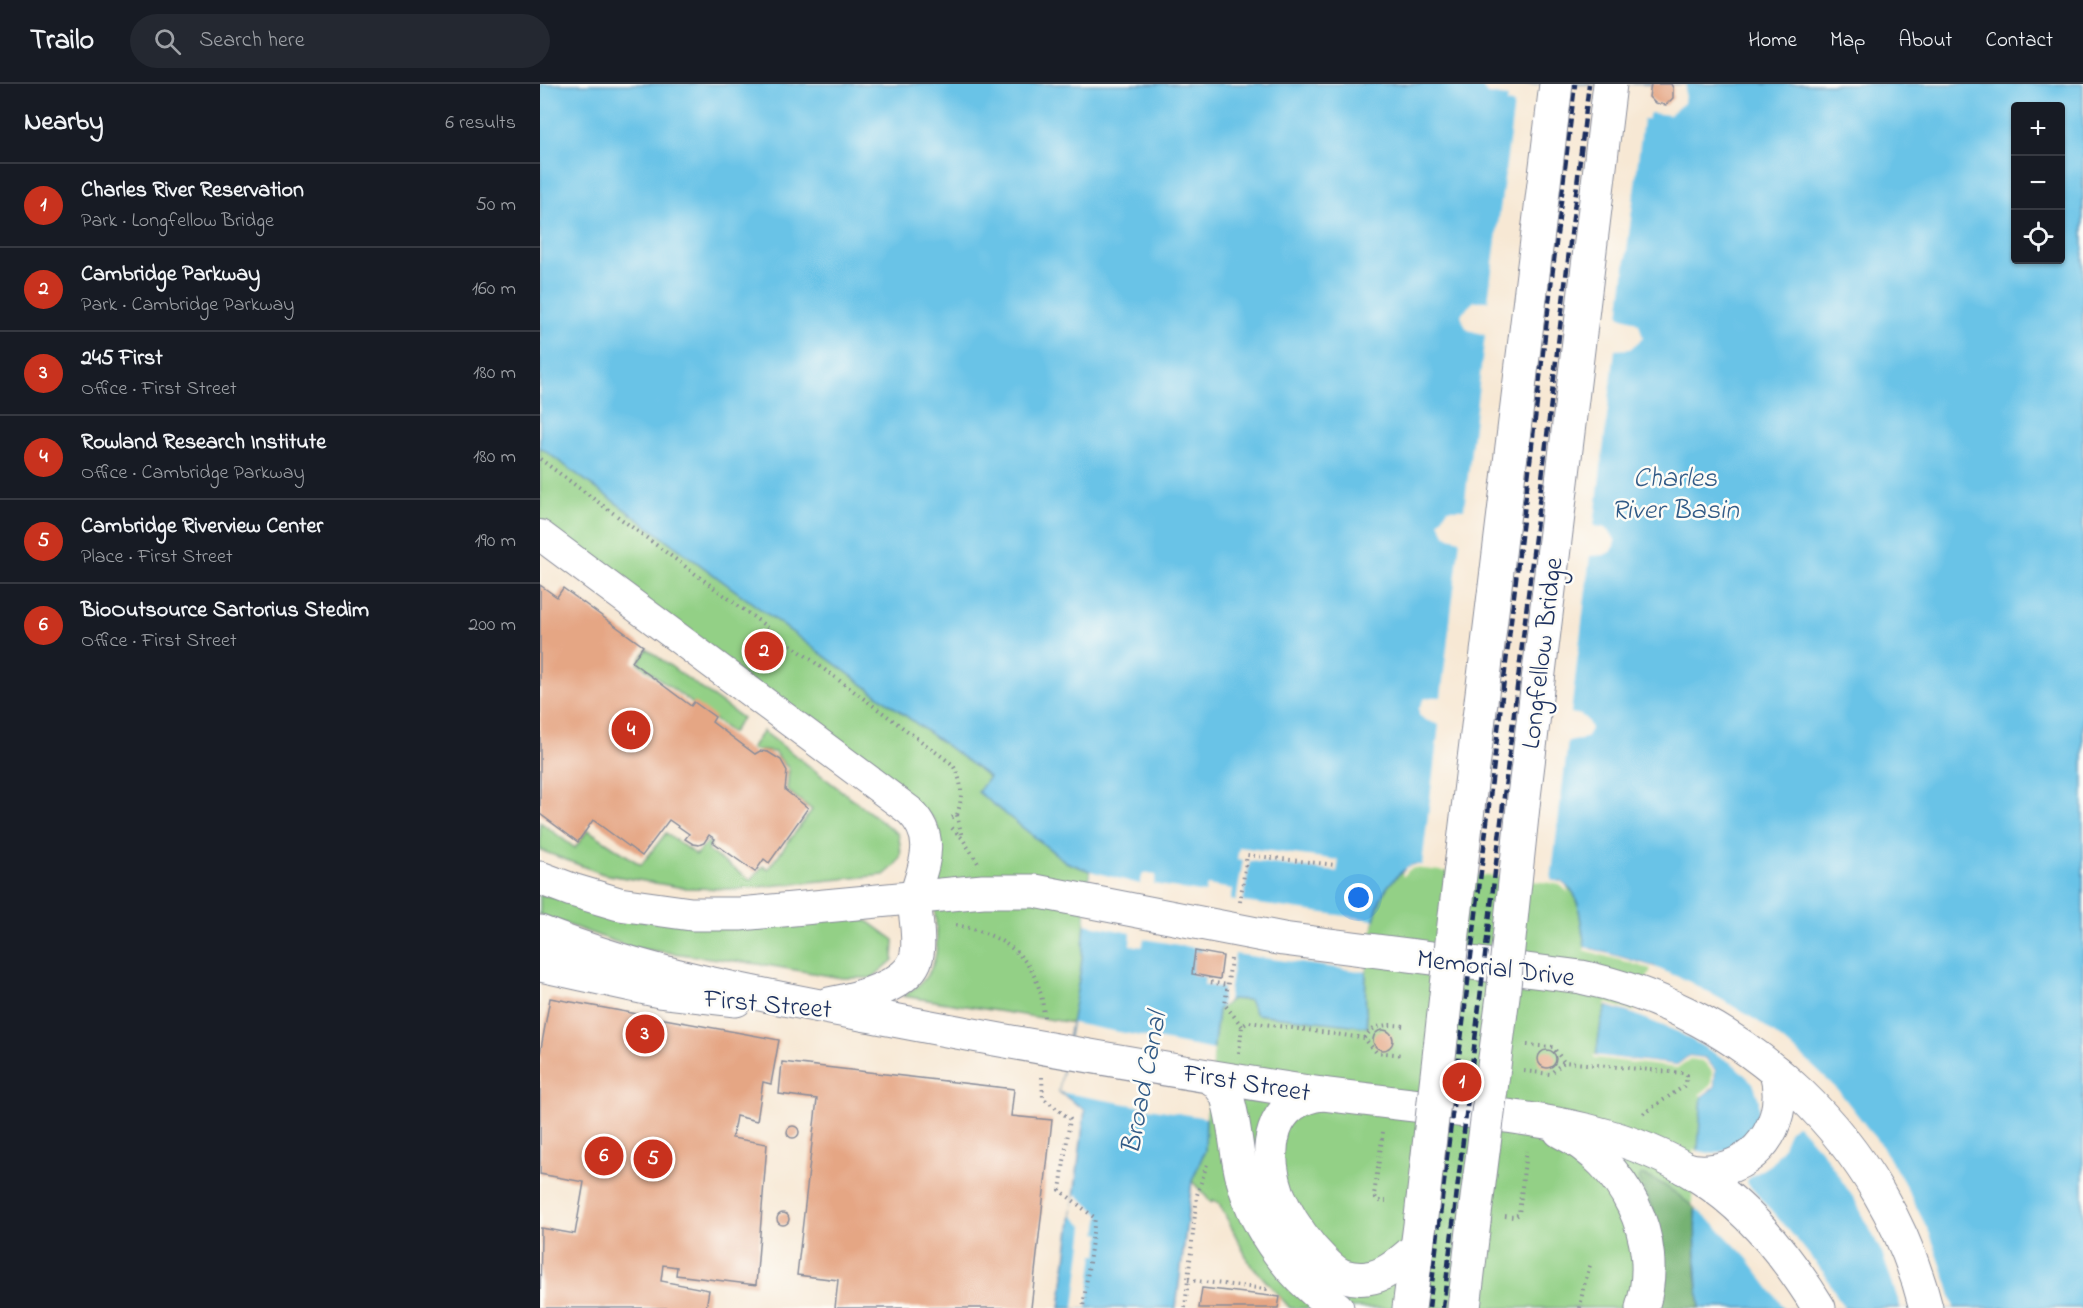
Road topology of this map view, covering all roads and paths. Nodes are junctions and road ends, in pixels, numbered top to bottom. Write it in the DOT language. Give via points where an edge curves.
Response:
graph roads {
  1 [pos="1556,84"];
  2 [pos="1610,84"];
  3 [pos="540,459"];
  4 [pos="540,535"];
  5 [pos="957,815"];
  6 [pos="962,838"];
  7 [pos="980,865"];
  8 [pos="1335,865"];
  9 [pos="540,878"];
  10 [pos="914,898"];
  11 [pos="1240,902"];
  12 [pos="948,924"];
  13 [pos="540,932"];
  14 [pos="1232,949"];
  15 [pos="540,965"];
  16 [pos="1210,977"];
  17 [pos="1227,985"];
  18 [pos="814,1005"];
  19 [pos="1044,1024"];
  20 [pos="1242,1026"];
  21 [pos="1407,1026"];
  22 [pos="1365,1038"];
  23 [pos="1526,1045"];
  24 [pos="1403,1056"];
  25 [pos="1238,1059"];
  26 [pos="1564,1062"];
  27 [pos="1523,1071"];
  28 [pos="1776,1072"];
  29 [pos="1210,1077"];
  30 [pos="1042,1082"];
  31 [pos="1322,1094"];
  32 [pos="1635,1117"];
  33 [pos="1531,1119"];
  34 [pos="1383,1132"];
  35 [pos="1526,1151"];
  36 [pos="1210,1156"];
  37 [pos="1684,1168"];
  38 [pos="1386,1202"];
  39 [pos="1490,1219"];
  40 [pos="1419,1232"];
  41 [pos="1590,1265"];
  42 [pos="1188,1280"];
  43 [pos="1274,1283"];
  44 [pos="1083,1308"];
  45 [pos="1185,1308"];
  46 [pos="1337,1308"];
  47 [pos="1408,1308"];
  48 [pos="1464,1308"];
  49 [pos="1580,1308"];
  50 [pos="1642,1308"];
  51 [pos="1820,1308"];
  52 [pos="1926,1308"];
  1 -- 40 [label="main road, Longfellow Bridge, bridge"];
  2 -- 39 [label="main road, Longfellow Bridge, bridge" via="1526,775 1503,996"];
  3 -- 5 [label="path" via="945,758 960,781"];
  4 -- 10 [label="street" via="910,811 919,820 927,845"];
  5 -- 6 [label="path"];
  5 -- 6 [label="path" via="945,821"];
  6 -- 7 [label="path"];
  8 -- 11 [label="path" via="1247,855"];
  9 -- 10 [label="main road, Memorial Drive" via="619,904 691,914 764,912"];
  10 -- 18 [label="main road" via="917,953 908,972 863,996"];
  10 -- 28 [label="main road, Memorial Drive" via="1035,891 1222,929 1370,952 1581,977 1625,988 1673,1007 1739,1044"];
  12 -- 19 [label="path" via="980,930 1003,941 1031,968 1044,1007"];
  13 -- 18 [label="main road" via="645,967"];
  14 -- 17 [label="path"];
  15 -- 18 [label="main road, First Street" via="690,996"];
  16 -- 17 [label="path" via="1210,982"];
  17 -- 20 [label="path" via="1225,1005"];
  18 -- 29 [label="main road, First Street"];
  20 -- 22 [label="path" via="1249,1022"];
  20 -- 25 [label="path"];
  21 -- 22 [label="path" via="1378,1025"];
  22 -- 24 [label="path" via="1376,1052"];
  23 -- 26 [label="path" via="1553,1047"];
  26 -- 27 [label="path" via="1550,1074"];
  26 -- 32 [label="path" via="1687,1076 1683,1088"];
  28 -- 37 [label="main road" via="1776,1117 1767,1139 1756,1151 1726,1168 1700,1172"];
  28 -- 52 [label="main road, Memorial Drive" via="1829,1124 1873,1184 1907,1251"];
  29 -- 31 [label="main road, First Street"];
  29 -- 46 [label="main road" via="1226,1094 1243,1181 1263,1229 1303,1281"];
  30 -- 44 [label="path" via="1043,1098 1070,1119 1060,1190 1095,1218"];
  31 -- 33 [label="main road, First Street"];
  31 -- 40 [label="main road" via="1290,1105 1279,1117 1274,1131 1273,1175 1281,1202 1295,1226 1323,1260 1341,1275 1354,1278 1385,1272"];
  33 -- 37 [label="main road, First Street" via="1606,1134"];
  33 -- 50 [label="main road" via="1584,1145 1614,1176 1633,1204 1649,1257"];
  34 -- 38 [label="path" via="1374,1195 1378,1201"];
  35 -- 39 [label="path" via="1519,1214"];
  36 -- 42 [label="path" via="1197,1195"];
  37 -- 51 [label="main road, First Street" via="1723,1194 1759,1228 1792,1266"];
  39 -- 48 [label="main road, Longfellow Bridge"];
  40 -- 47 [label="main road, Longfellow Bridge"];
  41 -- 49 [label="path"];
  42 -- 43 [label="path" via="1266,1289"];
  42 -- 45 [label="path"];
}
